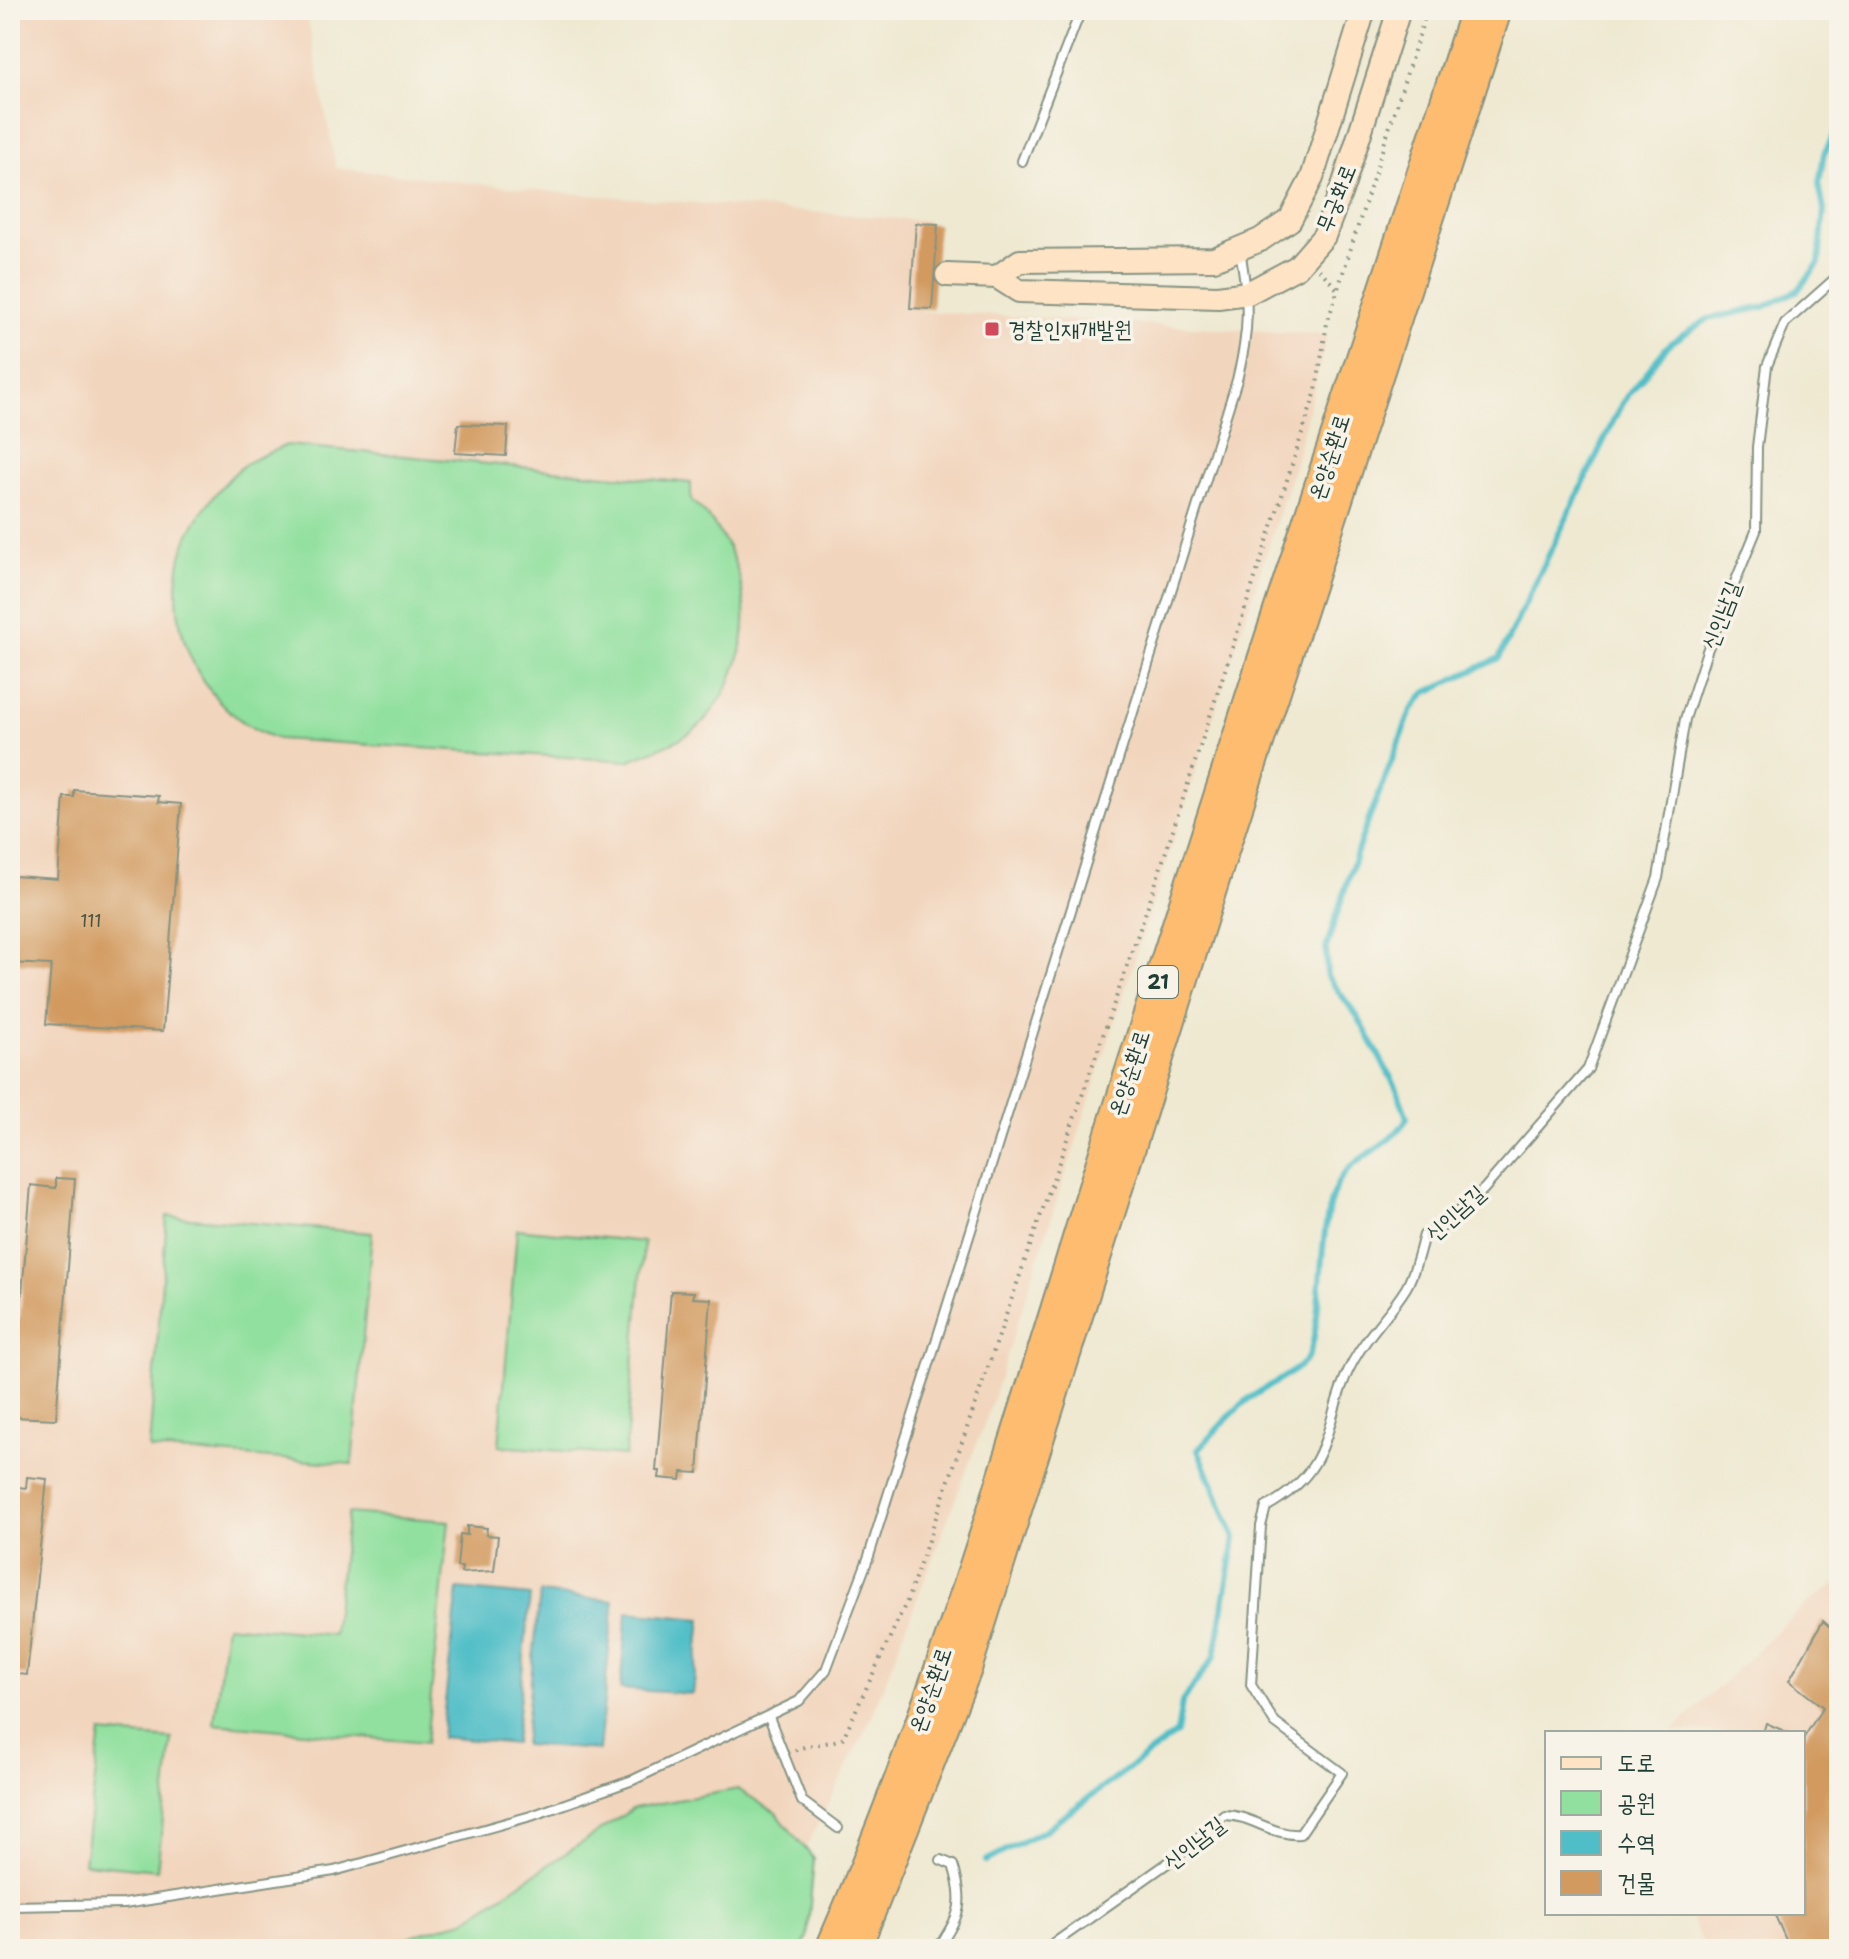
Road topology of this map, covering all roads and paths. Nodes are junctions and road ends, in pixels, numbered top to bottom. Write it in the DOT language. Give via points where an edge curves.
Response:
graph roads {
  1 [pos="1081,10"];
  2 [pos="1364,10"];
  3 [pos="1399,10"];
  4 [pos="1427,10"];
  5 [pos="1475,10"];
  6 [pos="1497,10"];
  7 [pos="1022,161"];
  8 [pos="1240,249"];
  9 [pos="947,275"];
  10 [pos="1839,275"];
  11 [pos="997,277"];
  12 [pos="1248,293"];
  13 [pos="769,1717"];
  14 [pos="785,1757"];
  15 [pos="838,1828"];
  16 [pos="941,1860"];
  17 [pos="10,1906"];
  18 [pos="830,1949"];
  19 [pos="856,1949"];
  20 [pos="938,1949"];
  21 [pos="1046,1949"];
  1 -- 7 [label="lane"];
  2 -- 8 [label="street, 무궁화로" via="1312,178 1290,220"];
  3 -- 12 [label="street, 무궁화로" via="1324,236 1297,267"];
  4 -- 14 [label="path" via="1327,323 1316,391 1282,498 1153,891 907,1601 843,1738 827,1746 802,1747"];
  5 -- 18 [label="highway, 온양순환로 / 21" via="962,1600 882,1827"];
  6 -- 19 [label="highway, 온양순환로 / 21" via="1229,835 967,1669"];
  8 -- 11 [label="street, 무궁화로" via="1214,259 1020,261"];
  8 -- 12 [label="lane"];
  9 -- 11 [label="street, 무궁화로"];
  10 -- 21 [label="lane, 신인남길" via="1785,323 1767,366 1757,447 1756,531 1685,719 1658,878 1588,1069 1484,1189 1441,1228 1424,1235 1407,1286 1345,1378 1321,1454 1296,1490 1266,1507 1251,1685 1275,1723 1342,1773 1300,1834 1283,1835 1242,1815 1224,1815 1179,1855"];
  11 -- 12 [label="street, 무궁화로" via="1019,291 1178,298"];
  12 -- 13 [label="lane" via="1248,334 1237,380 851,1609 826,1670 799,1701"];
  13 -- 14 [label="lane"];
  13 -- 17 [label="lane" via="633,1780 406,1854 334,1871 124,1904"];
  14 -- 15 [label="lane" via="802,1801"];
  16 -- 20 [label="lane" via="953,1865 962,1892 959,1915"];
}
